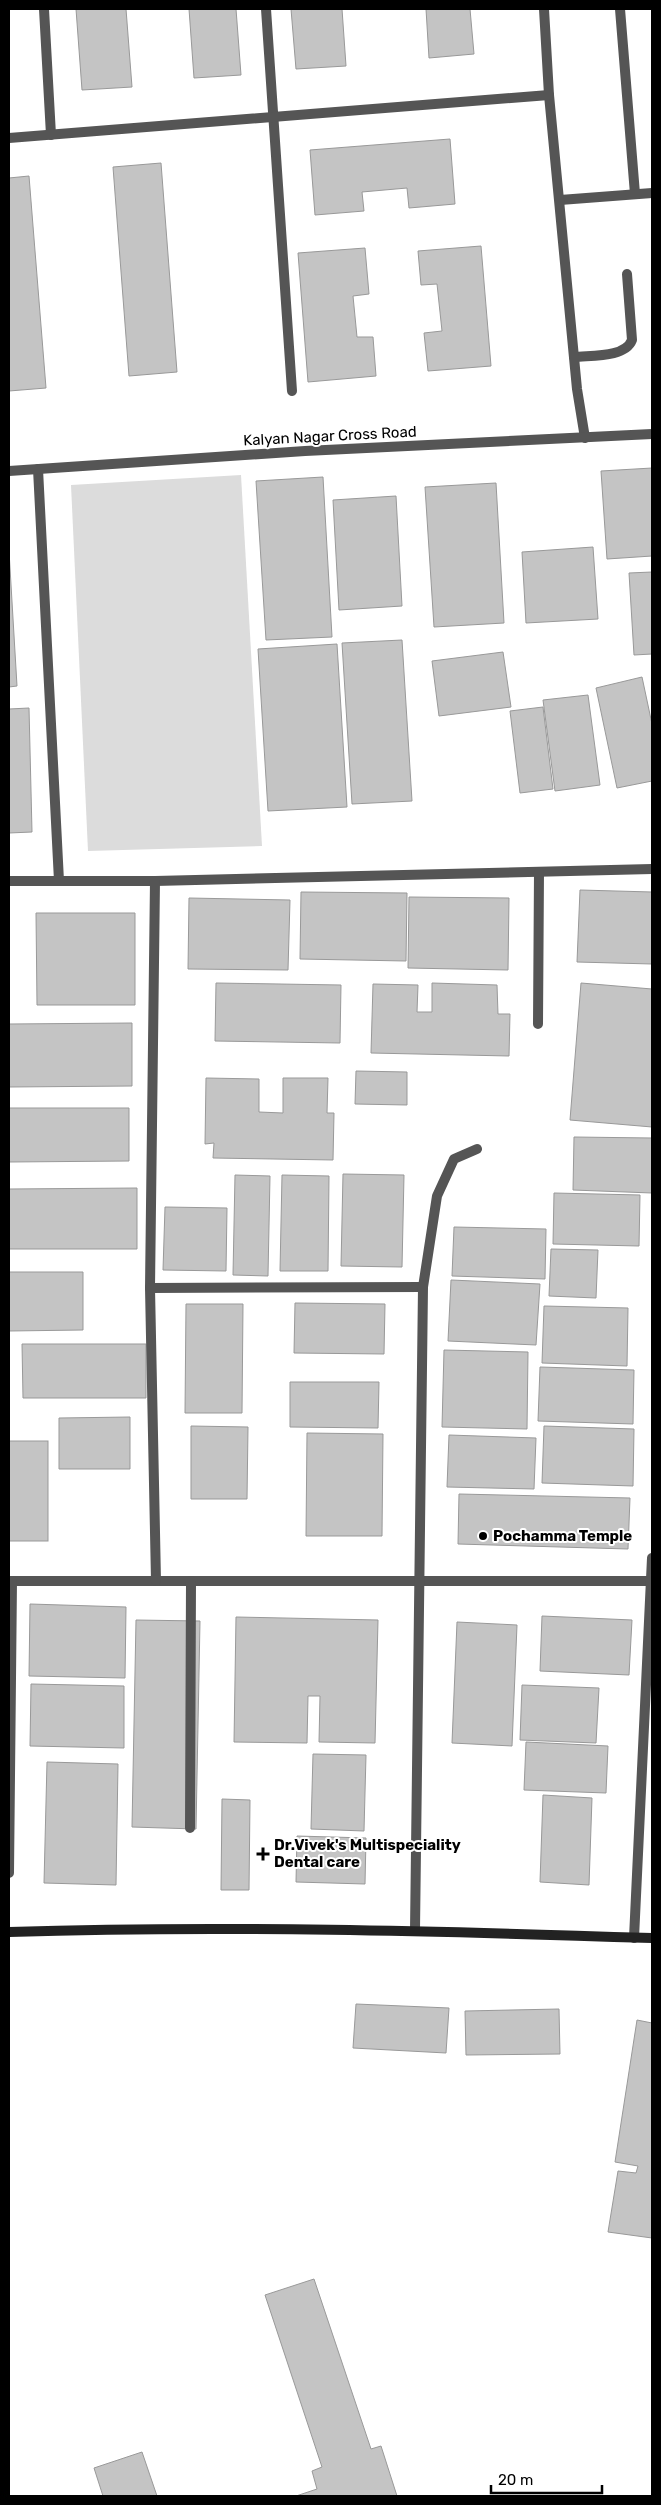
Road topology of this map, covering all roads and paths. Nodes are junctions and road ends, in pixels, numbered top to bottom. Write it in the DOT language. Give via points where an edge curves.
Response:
graph roads {
  1 [pos="44,9"];
  2 [pos="266,9"];
  3 [pos="544,9"];
  4 [pos="620,9"];
  5 [pos="549,95"];
  6 [pos="275,117"];
  7 [pos="51,134"];
  8 [pos="9,138"];
  9 [pos="652,193"];
  10 [pos="635,194"];
  11 [pos="560,200"];
  12 [pos="627,274"];
  13 [pos="574,357"];
  14 [pos="292,391"];
  15 [pos="652,434"];
  16 [pos="585,438"];
  17 [pos="38,469"];
  18 [pos="9,471"];
  19 [pos="652,869"];
  20 [pos="539,872"];
  21 [pos="9,881"];
  22 [pos="59,881"];
  23 [pos="155,881"];
  24 [pos="538,1024"];
  25 [pos="477,1149"];
  26 [pos="423,1287"];
  27 [pos="150,1288"];
  28 [pos="652,1558"];
  29 [pos="420,1580"];
  30 [pos="10,1581"];
  31 [pos="156,1581"];
  32 [pos="191,1581"];
  33 [pos="651,1581"];
  34 [pos="190,1828"];
  35 [pos="9,1873"];
  36 [pos="416,1930"];
  37 [pos="9,1932"];
  38 [pos="634,1938"];
  39 [pos="652,1938"];
  1 -- 7 [label="street"];
  2 -- 6 [label="street"];
  3 -- 5 [label="street"];
  4 -- 10 [label="street"];
  5 -- 6 [label="street"];
  5 -- 11 [label="street"];
  6 -- 7 [label="street"];
  6 -- 14 [label="street"];
  7 -- 8 [label="street"];
  9 -- 10 [label="street"];
  10 -- 11 [label="street"];
  11 -- 13 [label="street"];
  12 -- 13 [label="street" via="630,345 618,352"];
  13 -- 16 [label="street"];
  15 -- 16 [label="street, Kalyan Nagar Cross Road"];
  16 -- 17 [label="street, Kalyan Nagar Cross Road" via="305,451"];
  17 -- 18 [label="street, Kalyan Nagar Cross Road"];
  17 -- 22 [label="street"];
  19 -- 20 [label="street"];
  20 -- 23 [label="street"];
  20 -- 24 [label="street"];
  21 -- 22 [label="street"];
  22 -- 23 [label="street"];
  23 -- 27 [label="street"];
  25 -- 26 [label="street" via="454,1160 437,1196"];
  26 -- 27 [label="street"];
  26 -- 29 [label="street"];
  27 -- 31 [label="street"];
  28 -- 33 [label="street"];
  29 -- 32 [label="street"];
  29 -- 33 [label="street"];
  29 -- 36 [label="street"];
  30 -- 31 [label="street"];
  30 -- 35 [label="street"];
  31 -- 32 [label="street"];
  32 -- 34 [label="street"];
  33 -- 38 [label="street"];
  36 -- 37 [label="main road" via="124,1928"];
  36 -- 38 [label="main road"];
  38 -- 39 [label="main road"];
}
